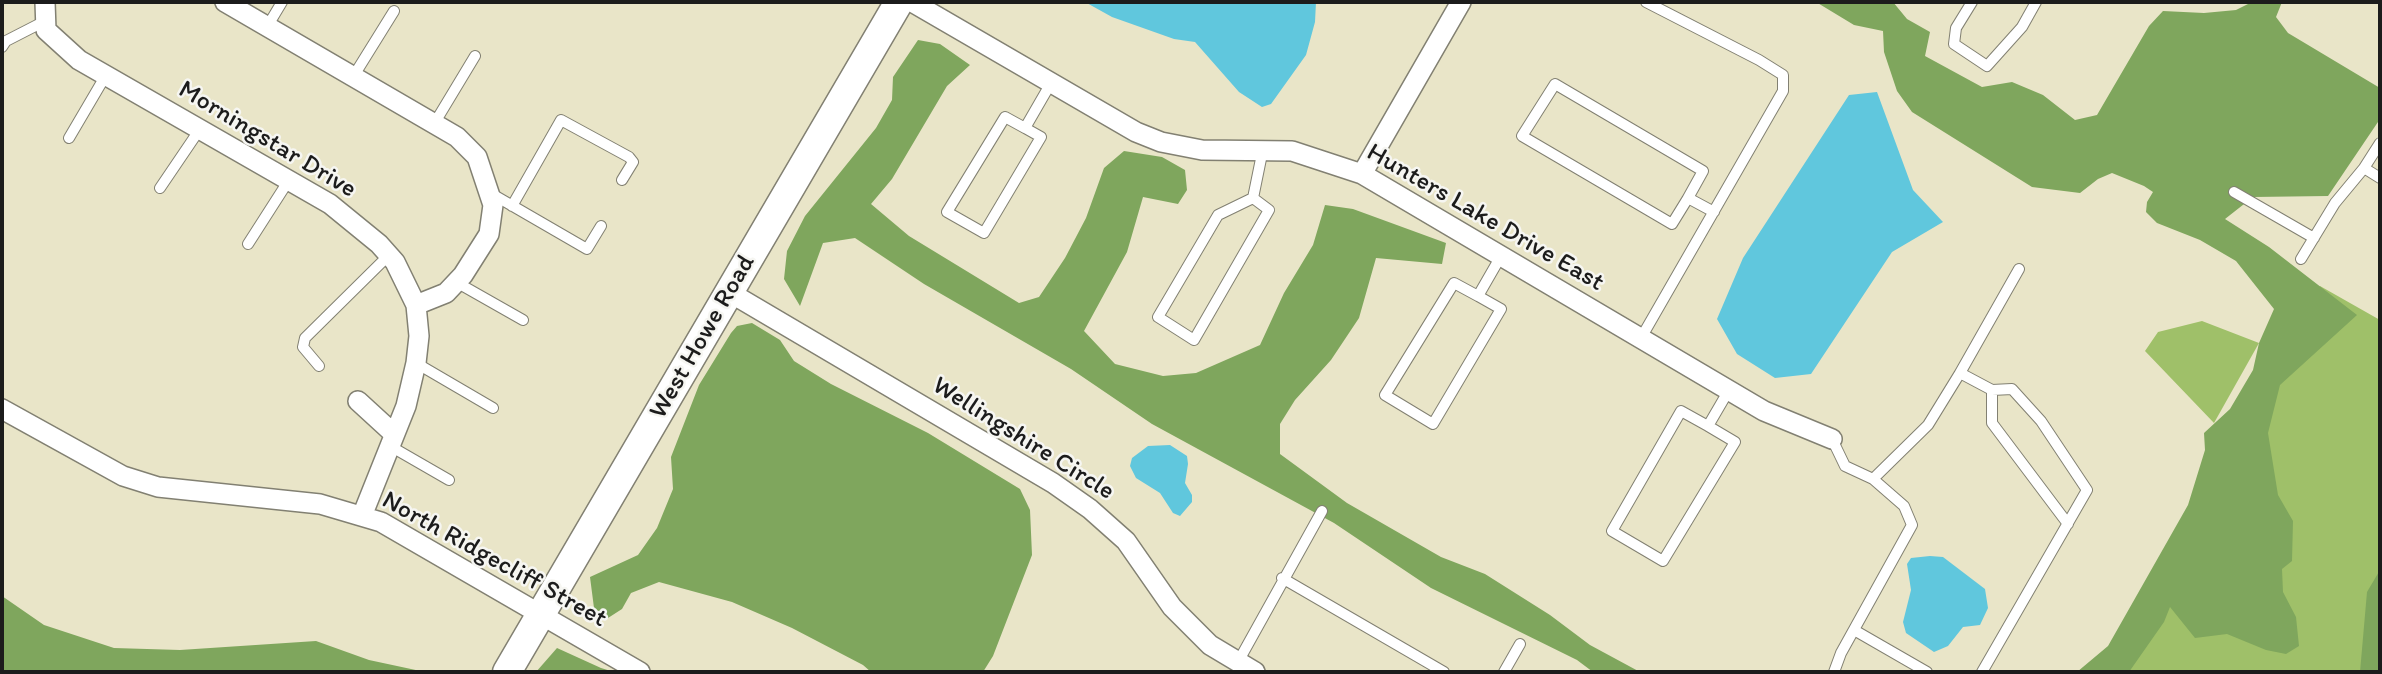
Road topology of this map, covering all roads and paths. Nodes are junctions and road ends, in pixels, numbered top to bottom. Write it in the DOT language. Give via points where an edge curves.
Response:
graph roads {
  1 [pos="225,2"];
  2 [pos="282,2"];
  3 [pos="899,2"];
  4 [pos="912,2"];
  5 [pos="1461,2"];
  6 [pos="1646,2"];
  7 [pos="1972,2"];
  8 [pos="2036,2"];
  9 [pos="394,11"];
  10 [pos="45,12"];
  11 [pos="267,28"];
  12 [pos="2,45"];
  13 [pos="475,56"];
  14 [pos="106,75"];
  15 [pos="353,78"];
  16 [pos="1051,83"];
  17 [pos="434,124"];
  18 [pos="1025,128"];
  19 [pos="200,129"];
  20 [pos="69,138"];
  21 [pos="2380,143"];
  22 [pos="1263,149"];
  23 [pos="2364,168"];
  24 [pos="1362,174"];
  25 [pos="2380,178"];
  26 [pos="289,180"];
  27 [pos="622,180"];
  28 [pos="160,188"];
  29 [pos="2234,192"];
  30 [pos="490,193"];
  31 [pos="1253,198"];
  32 [pos="1688,198"];
  33 [pos="512,206"];
  34 [pos="1714,212"];
  35 [pos="601,226"];
  36 [pos="2314,238"];
  37 [pos="248,244"];
  38 [pos="389,255"];
  39 [pos="1501,256"];
  40 [pos="2301,259"];
  41 [pos="2019,270"];
  42 [pos="456,282"];
  43 [pos="729,292"];
  44 [pos="1478,296"];
  45 [pos="416,305"];
  46 [pos="523,320"];
  47 [pos="1641,338"];
  48 [pos="416,363"];
  49 [pos="319,366"];
  50 [pos="1960,373"];
  51 [pos="1729,390"];
  52 [pos="1992,390"];
  53 [pos="358,401"];
  54 [pos="493,408"];
  55 [pos="2,409"];
  56 [pos="1708,426"];
  57 [pos="1832,439"];
  58 [pos="392,440"];
  59 [pos="449,480"];
  60 [pos="1872,480"];
  61 [pos="1322,511"];
  62 [pos="362,516"];
  63 [pos="2068,524"];
  64 [pos="1282,578"];
  65 [pos="541,615"];
  66 [pos="1854,630"];
  67 [pos="1520,644"];
  68 [pos="1246,667"];
  69 [pos="507,672"];
  70 [pos="640,672"];
  71 [pos="1444,672"];
  72 [pos="1504,672"];
  73 [pos="1834,672"];
  74 [pos="1927,672"];
  75 [pos="1982,672"];
  1 -- 11 [label="street"];
  2 -- 11 [label="lane"];
  3 -- 43 [label="main road, West Howe Road"];
  4 -- 16 [label="street, Hunters Lake Drive East"];
  5 -- 24 [label="street"];
  6 -- 34 [label="lane" via="1783,75 1783,91"];
  7 -- 8 [label="lane" via="1956,29 1954,44 1987,66 2022,27"];
  9 -- 15 [label="lane"];
  10 -- 12 [label="lane"];
  10 -- 14 [label="street, Morningstar Drive" via="46,30 61,46"];
  11 -- 15 [label="street"];
  13 -- 17 [label="lane"];
  14 -- 19 [label="street, Morningstar Drive"];
  14 -- 20 [label="lane"];
  15 -- 17 [label="street"];
  16 -- 18 [label="lane"];
  16 -- 22 [label="street, Hunters Lake Drive East" via="1161,142 1202,150"];
  17 -- 30 [label="street" via="457,137 477,157"];
  18 -- 18 [label="lane" via="1041,137 984,233 947,212 1005,117"];
  19 -- 26 [label="street, Morningstar Drive"];
  19 -- 28 [label="lane"];
  21 -- 23 [label="lane"];
  22 -- 24 [label="street, Hunters Lake Drive East" via="1306,153"];
  22 -- 31 [label="lane"];
  23 -- 25 [label="lane"];
  23 -- 36 [label="lane"];
  24 -- 39 [label="street, Hunters Lake Drive East"];
  26 -- 37 [label="lane"];
  26 -- 38 [label="street, Morningstar Drive" via="330,204"];
  27 -- 33 [label="lane" via="633,162 629,157 561,120"];
  29 -- 36 [label="lane"];
  30 -- 33 [label="lane"];
  30 -- 42 [label="street" via="489,234"];
  31 -- 31 [label="lane" via="1269,210 1194,340 1158,317 1218,215"];
  32 -- 32 [label="lane" via="1672,224 1522,136 1555,84 1703,171"];
  32 -- 34 [label="lane"];
  33 -- 35 [label="lane" via="587,249"];
  34 -- 47 [label="lane"];
  36 -- 40 [label="lane"];
  38 -- 45 [label="street, Morningstar Drive"];
  38 -- 49 [label="lane" via="305,338 303,347"];
  39 -- 44 [label="lane"];
  39 -- 47 [label="street, Hunters Lake Drive East"];
  41 -- 50 [label="lane"];
  42 -- 45 [label="street" via="446,293"];
  42 -- 46 [label="lane"];
  43 -- 65 [label="main road, West Howe Road"];
  43 -- 68 [label="street, Wellingshire Circle" via="1090,509 1126,541 1172,607 1210,645"];
  44 -- 44 [label="lane" via="1501,309 1433,424 1385,396 1454,283"];
  45 -- 48 [label="street, Morningstar Drive"];
  47 -- 51 [label="street, Hunters Lake Drive East"];
  48 -- 54 [label="lane"];
  48 -- 58 [label="street, Morningstar Drive" via="407,406"];
  50 -- 52 [label="lane"];
  50 -- 60 [label="lane" via="1928,425"];
  51 -- 56 [label="lane"];
  51 -- 57 [label="street, Hunters Lake Drive East" via="1764,411"];
  52 -- 63 [label="lane" via="1992,423"];
  52 -- 63 [label="lane" via="2012,389 2041,421 2087,490"];
  53 -- 58 [label="street"];
  55 -- 62 [label="street, North Ridgecliff Street" via="123,476 158,487 320,504"];
  56 -- 56 [label="lane" via="1735,442 1663,561 1612,531 1681,411"];
  57 -- 60 [label="lane" via="1845,466"];
  58 -- 59 [label="lane"];
  58 -- 62 [label="street, Morningstar Drive"];
  60 -- 66 [label="lane" via="1904,506 1912,524"];
  61 -- 64 [label="lane"];
  62 -- 65 [label="street, North Ridgecliff Street" via="381,522"];
  63 -- 75 [label="lane"];
  64 -- 68 [label="lane"];
  64 -- 71 [label="lane"];
  65 -- 69 [label="main road, West Howe Road"];
  65 -- 70 [label="street, North Ridgecliff Street"];
  66 -- 73 [label="lane"];
  66 -- 74 [label="lane"];
  67 -- 72 [label="lane"];
}
